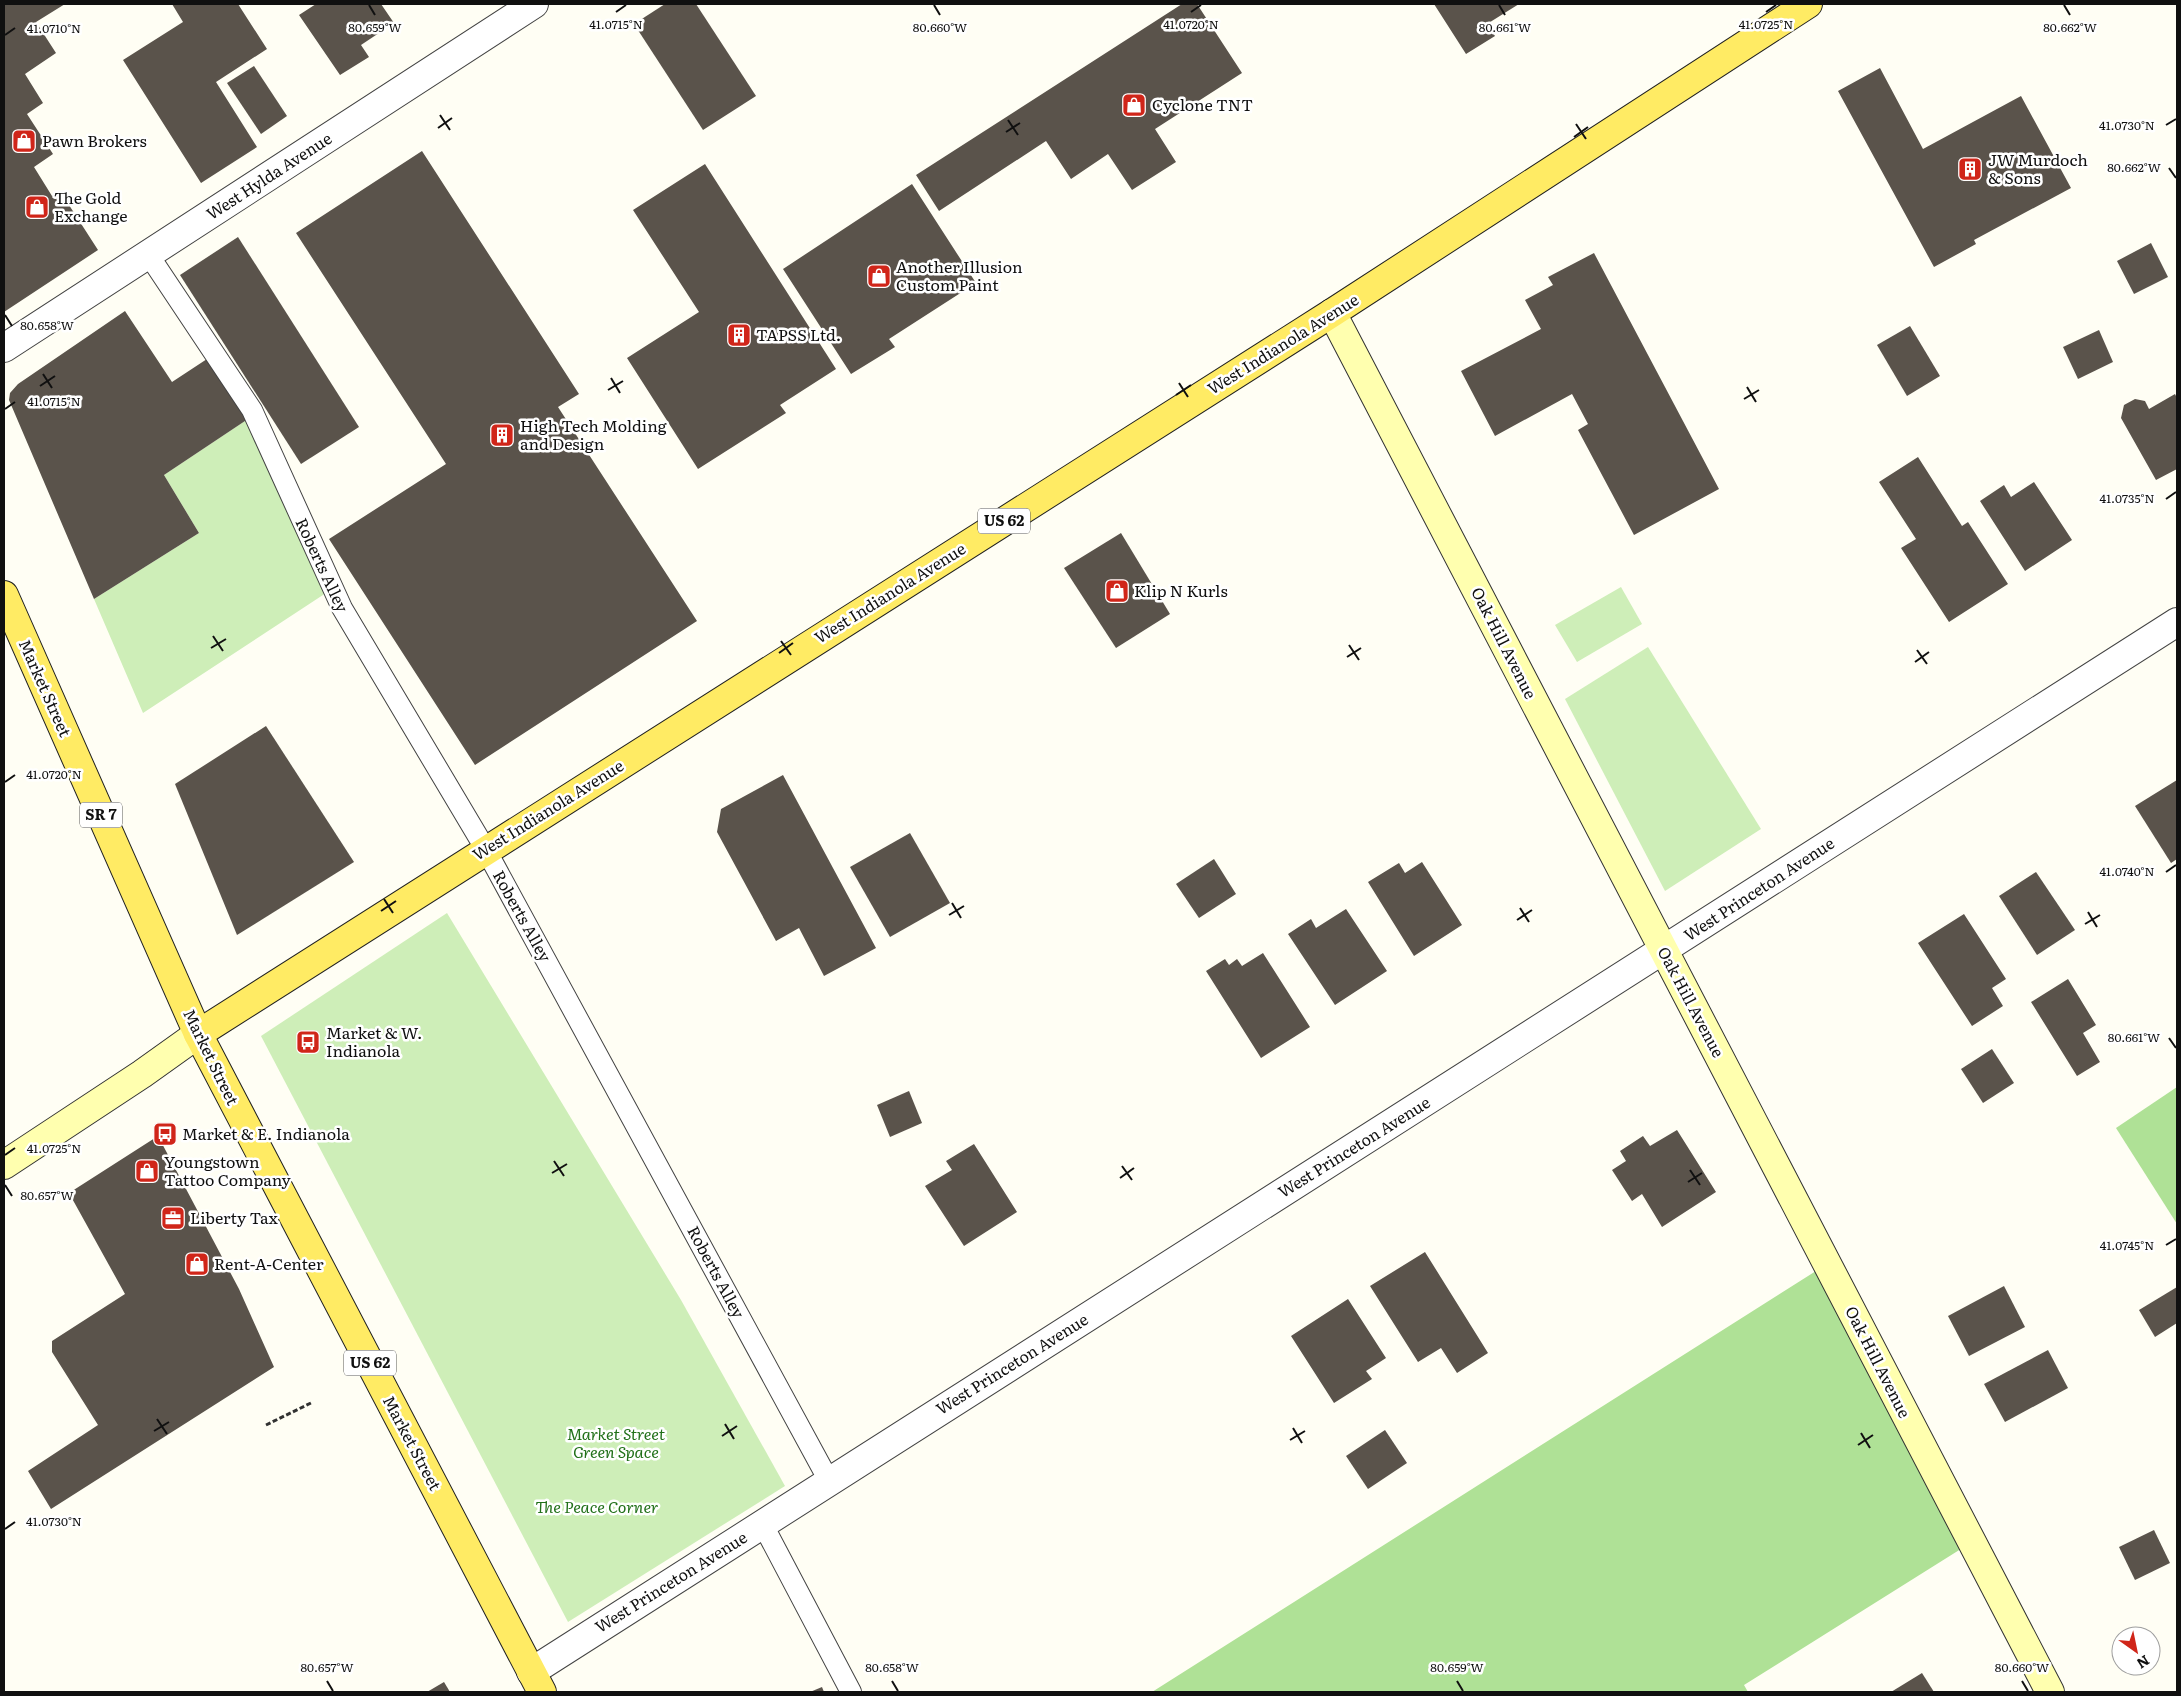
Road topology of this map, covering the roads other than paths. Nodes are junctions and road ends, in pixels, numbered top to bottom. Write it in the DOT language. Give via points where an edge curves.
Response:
graph roads {
  1 [pos="534,4"];
  2 [pos="1793,8"];
  3 [pos="148,254"];
  4 [pos="1332,313"];
  5 [pos="4,348"];
  6 [pos="4,595"];
  7 [pos="2177,622"];
  8 [pos="486,850"];
  9 [pos="1664,950"];
  10 [pos="198,1034"];
  11 [pos="4,1165"];
  12 [pos="829,1481"];
  13 [pos="762,1523"];
  14 [pos="536,1682"];
  15 [pos="851,1692"];
  16 [pos="2050,1692"];
  1 -- 3 [label="street, West Hylda Avenue"];
  2 -- 4 [label="main road, West Indianola Avenue / US 62"];
  3 -- 5 [label="street, West Hylda Avenue"];
  3 -- 8 [label="lane, Roberts Alley" via="252,410 342,608"];
  4 -- 8 [label="main road, West Indianola Avenue / US 62"];
  4 -- 9 [label="street, Oak Hill Avenue"];
  6 -- 10 [label="main road, Market Street / SR 7"];
  7 -- 9 [label="street, West Princeton Avenue"];
  8 -- 10 [label="main road, West Indianola Avenue / US 62"];
  8 -- 12 [label="lane, Roberts Alley"];
  9 -- 12 [label="street, West Princeton Avenue"];
  9 -- 16 [label="street, Oak Hill Avenue"];
  10 -- 11 [label="street"];
  10 -- 14 [label="main road, Market Street / US 62"];
  12 -- 13 [label="street, West Princeton Avenue"];
  13 -- 14 [label="street, West Princeton Avenue"];
  13 -- 15 [label="lane"];
}
